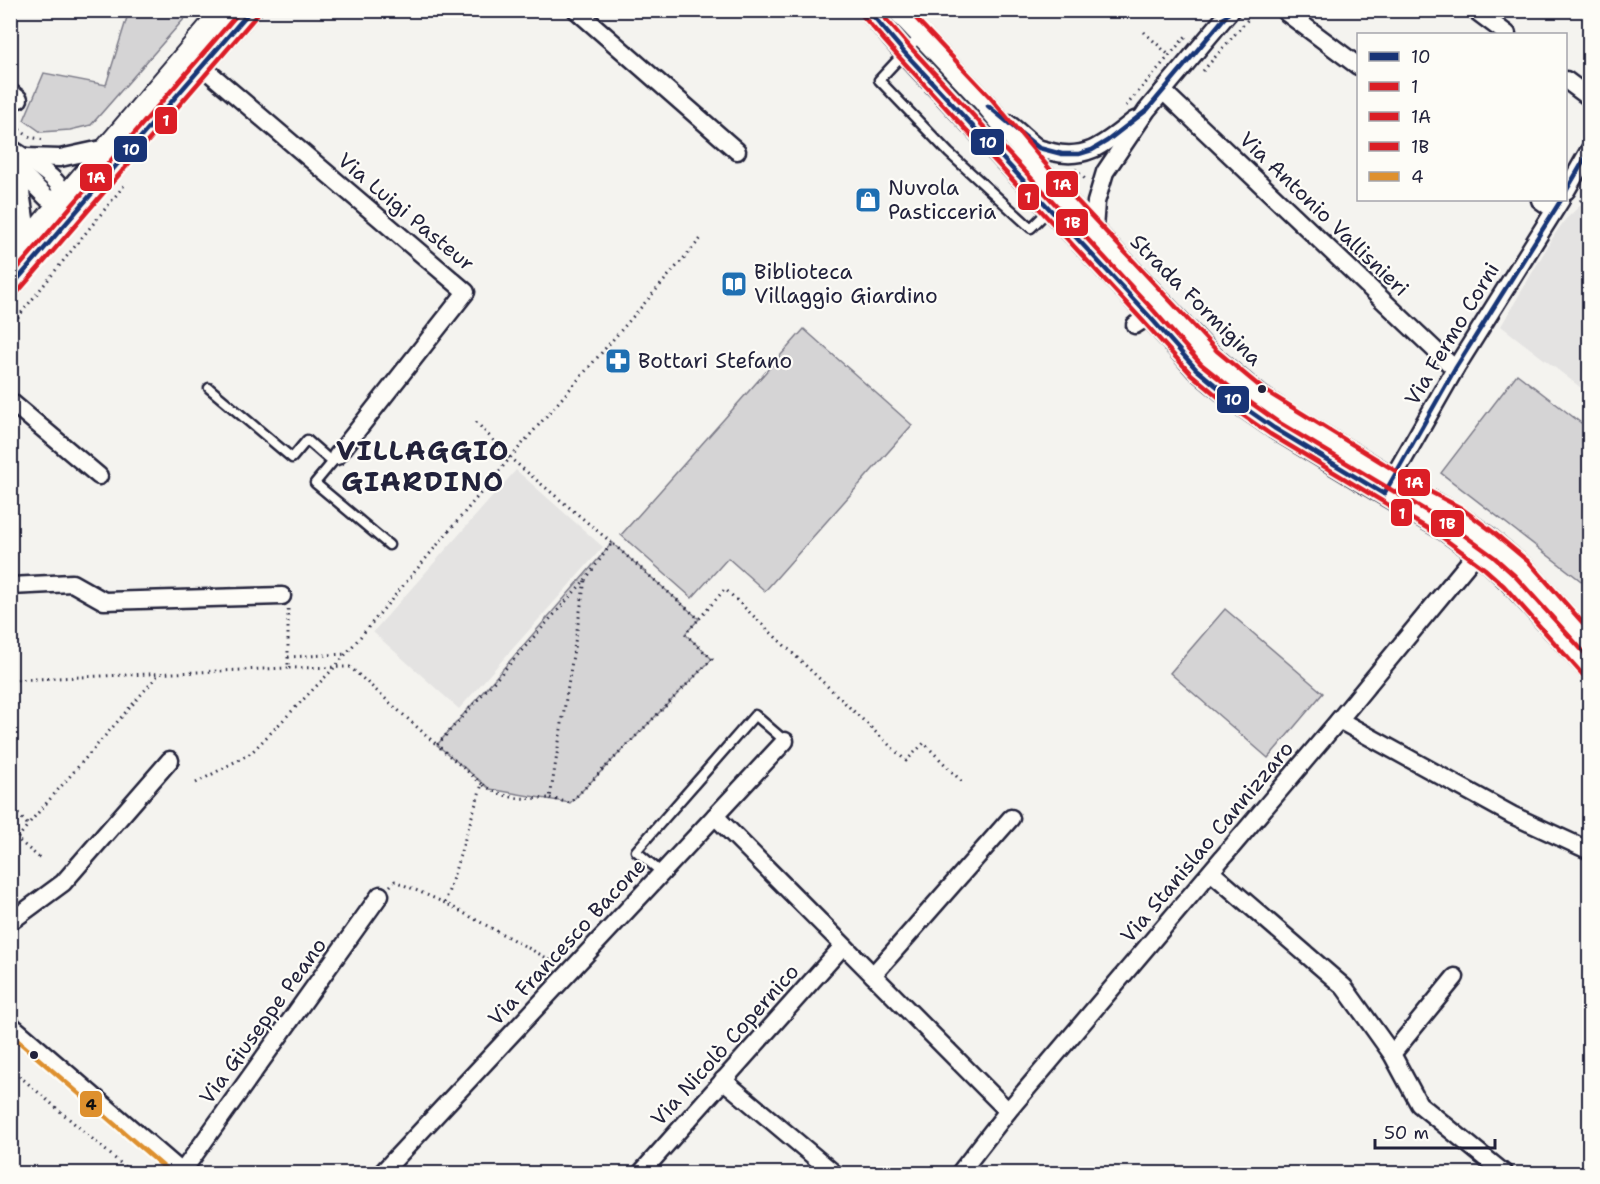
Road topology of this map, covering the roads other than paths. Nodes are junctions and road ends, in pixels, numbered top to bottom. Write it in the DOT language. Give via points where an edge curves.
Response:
graph roads {
  1 [pos="224,10"];
  2 [pos="251,10"];
  3 [pos="576,10"];
  4 [pos="868,10"];
  5 [pos="897,10"];
  6 [pos="1231,10"];
  7 [pos="1475,10"];
  8 [pos="1287,13"];
  9 [pos="1506,33"];
  10 [pos="920,36"];
  11 [pos="904,52"];
  12 [pos="186,54"];
  13 [pos="1357,65"];
  14 [pos="202,67"];
  15 [pos="1567,81"];
  16 [pos="1163,91"];
  17 [pos="1590,98"];
  18 [pos="984,102"];
  19 [pos="1147,110"];
  20 [pos="10,148"];
  21 [pos="106,148"];
  22 [pos="1590,149"];
  23 [pos="737,151"];
  24 [pos="18,160"];
  25 [pos="1567,189"];
  26 [pos="63,200"];
  27 [pos="1056,202"];
  28 [pos="1558,205"];
  29 [pos="64,225"];
  30 [pos="1094,230"];
  31 [pos="16,255"];
  32 [pos="10,289"];
  33 [pos="1150,316"];
  34 [pos="1455,369"];
  35 [pos="209,388"];
  36 [pos="10,401"];
  37 [pos="335,459"];
  38 [pos="99,476"];
  39 [pos="1388,486"];
  40 [pos="389,545"];
  41 [pos="1483,545"];
  42 [pos="10,586"];
  43 [pos="282,596"];
  44 [pos="1590,643"];
  45 [pos="1590,671"];
  46 [pos="1339,720"];
  47 [pos="785,741"];
  48 [pos="170,760"];
  49 [pos="715,816"];
  50 [pos="1011,818"];
  51 [pos="1590,850"];
  52 [pos="1211,872"];
  53 [pos="662,873"];
  54 [pos="380,895"];
  55 [pos="10,922"];
  56 [pos="843,946"];
  57 [pos="873,975"];
  58 [pos="1455,977"];
  59 [pos="10,1024"];
  60 [pos="1392,1054"];
  61 [pos="723,1080"];
  62 [pos="1008,1111"];
  63 [pos="648,1171"];
  64 [pos="183,1173"];
  65 [pos="381,1173"];
  66 [pos="835,1173"];
  67 [pos="958,1173"];
  68 [pos="1505,1173"];
  1 -- 12 [label="street"];
  2 -- 14 [label="street"];
  3 -- 23 [label="street"];
  4 -- 11 [label="street, Strada Formigina"];
  5 -- 10 [label="street, Strada Formigina"];
  6 -- 16 [label="street"];
  7 -- 9 [label="street"];
  8 -- 13 [label="street"];
  10 -- 11 [label="lane"];
  10 -- 18 [label="street, Strada Formigina"];
  11 -- 27 [label="street, Strada Formigina"];
  11 -- 27 [label="lane" via="879,80 949,153 1031,228"];
  12 -- 14 [label="street, Via Luigi Pasteur"];
  12 -- 21 [label="street"];
  14 -- 29 [label="street"];
  14 -- 37 [label="street, Via Luigi Pasteur" via="466,292"];
  15 -- 17 [label="street"];
  16 -- 19 [label="street"];
  16 -- 34 [label="street, Via Antonio Vallisnieri"];
  18 -- 19 [label="street" via="1039,148 1062,154 1092,150"];
  18 -- 27 [label="street, Strada Formigina"];
  19 -- 30 [label="street" via="1105,172 1096,202"];
  20 -- 24 [label="street"];
  21 -- 24 [label="street" via="60,158"];
  21 -- 26 [label="street"];
  22 -- 25 [label="street"];
  24 -- 26 [label="street" via="22,173 47,198"];
  24 -- 31 [label="street" via="25,219"];
  26 -- 29 [label="street"];
  26 -- 31 [label="street"];
  27 -- 30 [label="street, Strada Formigina"];
  27 -- 33 [label="street, Strada Formigina"];
  28 -- 34 [label="street, Via Fermo Corni"];
  29 -- 32 [label="street"];
  30 -- 33 [label="street, Strada Formigina"];
  33 -- 39 [label="street, Strada Formigina" via="1212,356 1260,396"];
  34 -- 39 [label="street, Via Fermo Corni"];
  35 -- 37 [label="lane" via="292,458 307,440"];
  36 -- 38 [label="street"];
  37 -- 40 [label="lane" via="315,483"];
  39 -- 41 [label="street, Strada Formigina" via="1457,515"];
  41 -- 44 [label="street, Strada Formigina" via="1524,568"];
  41 -- 45 [label="street, Strada Formigina"];
  41 -- 46 [label="street, Via Stanislao Cannizzaro"];
  42 -- 43 [label="street" via="72,584 104,601"];
  46 -- 51 [label="street" via="1512,815"];
  46 -- 52 [label="street, Via Stanislao Cannizzaro"];
  47 -- 49 [label="street, Via Francesco Bacone"];
  47 -- 53 [label="lane" via="755,715 636,851"];
  48 -- 55 [label="street" via="63,883"];
  49 -- 53 [label="street, Via Francesco Bacone"];
  49 -- 56 [label="street"];
  50 -- 57 [label="street"];
  52 -- 60 [label="street" via="1344,987"];
  52 -- 62 [label="street, Via Stanislao Cannizzaro"];
  53 -- 65 [label="street, Via Francesco Bacone"];
  54 -- 64 [label="street, Via Giuseppe Peano"];
  56 -- 57 [label="street"];
  56 -- 61 [label="street, Via Nicolò Copernico"];
  57 -- 62 [label="street"];
  58 -- 60 [label="street"];
  59 -- 64 [label="street"];
  60 -- 68 [label="street" via="1419,1104"];
  61 -- 63 [label="street, Via Nicolò Copernico"];
  61 -- 66 [label="street"];
  62 -- 67 [label="street, Via Stanislao Cannizzaro"];
}
